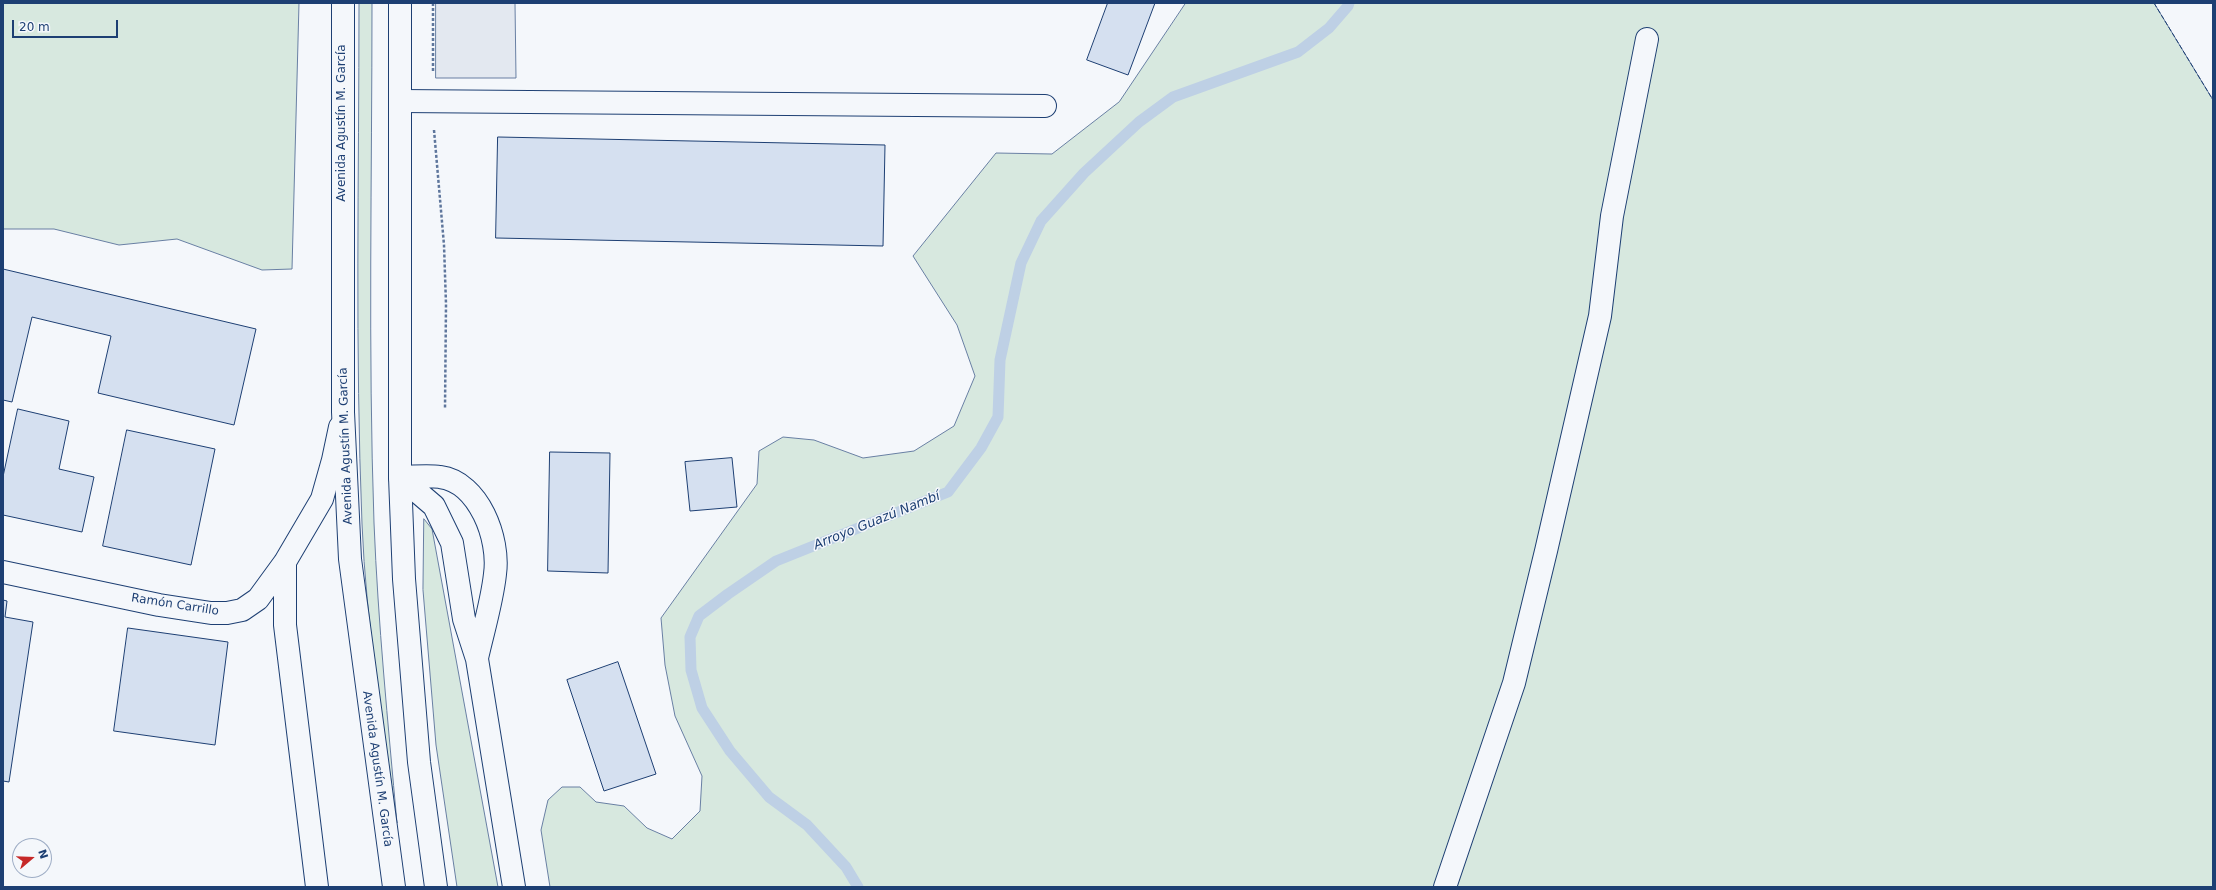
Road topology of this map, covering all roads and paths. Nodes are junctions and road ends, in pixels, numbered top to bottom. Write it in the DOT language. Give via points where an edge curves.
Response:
graph roads {
  1 [pos="343,3"];
  2 [pos="400,3"];
  3 [pos="433,3"];
  4 [pos="1647,39"];
  5 [pos="400,101"];
  6 [pos="433,102"];
  7 [pos="1045,106"];
  8 [pos="445,410"];
  9 [pos="343,412"];
  10 [pos="400,477"];
  11 [pos="284,562"];
  12 [pos="3,572"];
  13 [pos="477,659"];
  14 [pos="317,887"];
  15 [pos="394,887"];
  16 [pos="436,887"];
  17 [pos="514,887"];
  18 [pos="1445,887"];
  1 -- 9 [label="main road, Avenida Agustín M. García"];
  2 -- 5 [label="main road"];
  3 -- 6 [label="path"];
  4 -- 18 [label="main road" via="1612,216 1600,316 1546,550 1514,683"];
  5 -- 6 [label="main road"];
  5 -- 10 [label="main road"];
  6 -- 7 [label="main road"];
  6 -- 8 [label="path" via="446,296"];
  9 -- 11 [label="main road, Ramón Carrillo" via="322,499"];
  9 -- 15 [label="main road, Avenida Agustín M. García" via="350,559"];
  10 -- 13 [label="main road" via="434,506 452,543 464,618"];
  10 -- 13 [label="main road" via="440,477 462,484 478,502 493,536 496,573"];
  10 -- 16 [label="main road" via="404,579 419,762"];
  11 -- 12 [label="main road, Ramón Carrillo" via="258,599 242,610 227,613 159,605"];
  11 -- 14 [label="main road" via="285,625"];
  13 -- 17 [label="main road"];
}
